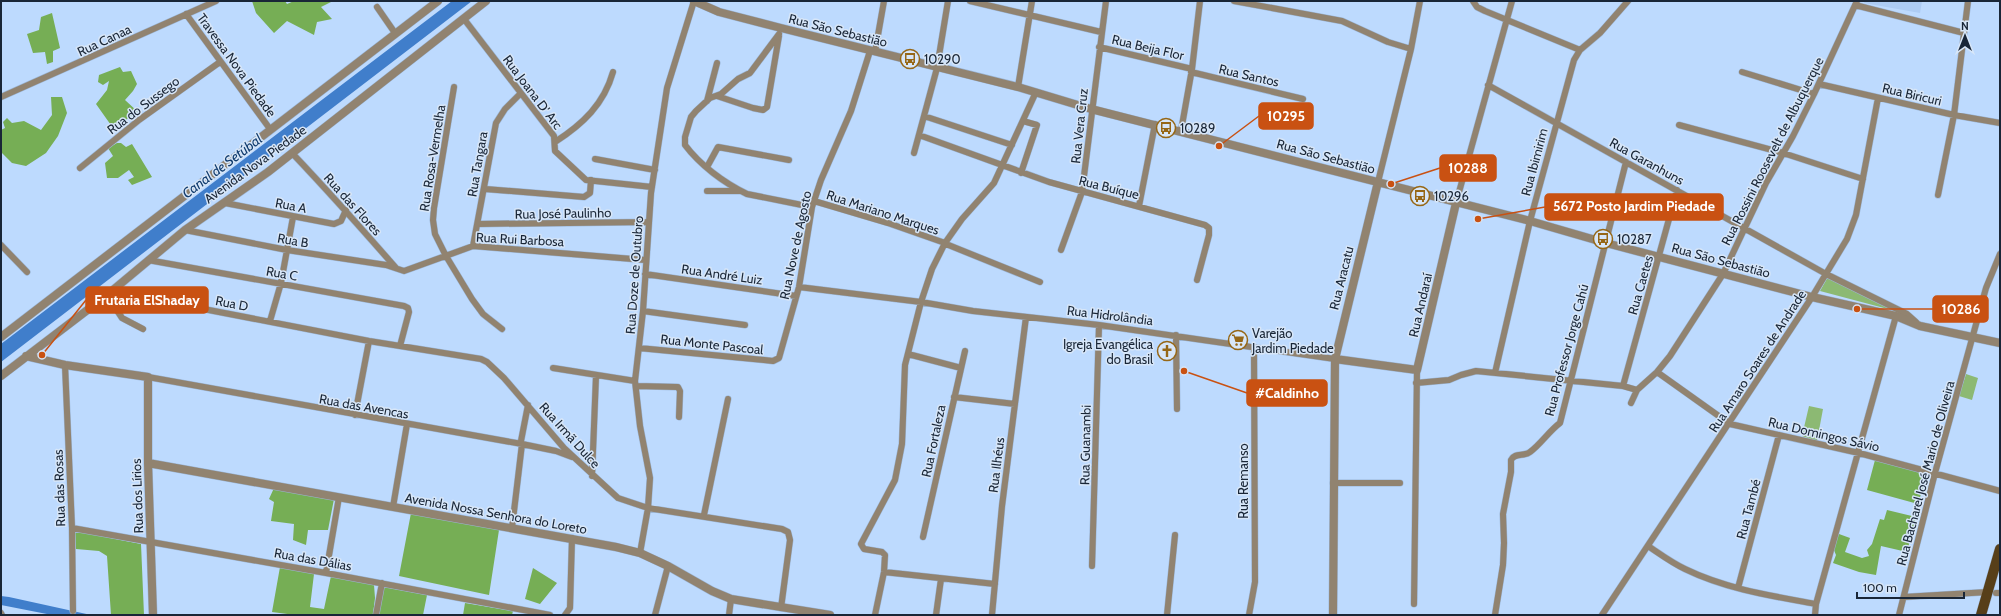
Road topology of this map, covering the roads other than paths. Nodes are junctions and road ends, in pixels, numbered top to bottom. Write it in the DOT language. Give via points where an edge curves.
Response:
graph roads {
  1 [pos="216,1"];
  2 [pos="438,1"];
  3 [pos="486,1"];
  4 [pos="694,1"];
  5 [pos="884,1"];
  6 [pos="948,1"];
  7 [pos="970,1"];
  8 [pos="1032,1"];
  9 [pos="1106,1"];
  10 [pos="1200,1"];
  11 [pos="1234,1"];
  12 [pos="1420,1"];
  13 [pos="1473,1"];
  14 [pos="1512,1"];
  15 [pos="1628,1"];
  16 [pos="1968,1"];
  17 [pos="1856,3"];
  18 [pos="377,7"];
  19 [pos="186,14"];
  20 [pos="1030,15"];
  21 [pos="464,19"];
  22 [pos="1508,20"];
  23 [pos="780,31"];
  24 [pos="1101,32"];
  25 [pos="395,33"];
  26 [pos="1964,33"];
  27 [pos="1099,47"];
  28 [pos="1411,48"];
  29 [pos="1580,50"];
  30 [pos="872,51"];
  31 [pos="220,62"];
  32 [pos="717,63"];
  33 [pos="937,68"];
  34 [pos="1192,70"];
  35 [pos="613,72"];
  36 [pos="1742,72"];
  37 [pos="1819,84"];
  38 [pos="1488,86"];
  39 [pos="454,87"];
  40 [pos="1018,87"];
  41 [pos="1036,92"];
  42 [pos="520,94"];
  43 [pos="1814,94"];
  44 [pos="717,96"];
  45 [pos="1,97"];
  46 [pos="1303,98"];
  47 [pos="1878,98"];
  48 [pos="707,100"];
  49 [pos="1091,109"];
  50 [pos="1954,115"];
  51 [pos="924,116"];
  52 [pos="1023,121"];
  53 [pos="1556,122"];
  54 [pos="2000,122"];
  55 [pos="1155,124"];
  56 [pos="1679,125"];
  57 [pos="270,129"];
  58 [pos="1181,130"];
  59 [pos="919,135"];
  60 [pos="555,142"];
  61 [pos="1012,145"];
  62 [pos="292,153"];
  63 [pos="914,153"];
  64 [pos="1783,153"];
  65 [pos="595,159"];
  66 [pos="789,160"];
  67 [pos="1626,162"];
  68 [pos="1003,165"];
  69 [pos="707,166"];
  70 [pos="80,168"];
  71 [pos="654,170"];
  72 [pos="1021,173"];
  73 [pos="1863,179"];
  74 [pos="592,180"];
  75 [pos="1378,182"];
  76 [pos="652,188"];
  77 [pos="485,189"];
  78 [pos="1677,190"];
  79 [pos="707,191"];
  80 [pos="741,191"];
  81 [pos="1082,192"];
  82 [pos="1938,195"];
  83 [pos="225,202"];
  84 [pos="1456,203"];
  85 [pos="813,204"];
  86 [pos="1139,206"];
  87 [pos="346,210"];
  88 [pos="293,217"];
  89 [pos="1530,221"];
  90 [pos="648,222"];
  91 [pos="478,224"];
  92 [pos="1745,227"];
  93 [pos="185,230"];
  94 [pos="946,243"];
  95 [pos="1606,243"];
  96 [pos="1,245"];
  97 [pos="473,246"];
  98 [pos="287,250"];
  99 [pos="1062,250"];
  100 [pos="2000,254"];
  101 [pos="446,256"];
  102 [pos="1660,256"];
  103 [pos="148,260"];
  104 [pos="645,260"];
  105 [pos="397,269"];
  106 [pos="27,272"];
  107 [pos="645,274"];
  108 [pos="1723,274"];
  109 [pos="1826,274"];
  110 [pos="1197,280"];
  111 [pos="1040,282"];
  112 [pos="281,283"];
  113 [pos="799,287"];
  114 [pos="107,295"];
  115 [pos="796,296"];
  116 [pos="1812,297"];
  117 [pos="921,302"];
  118 [pos="145,303"];
  119 [pos="643,311"];
  120 [pos="1896,316"];
  121 [pos="1026,317"];
  122 [pos="270,321"];
  123 [pos="745,325"];
  124 [pos="1099,325"];
  125 [pos="1920,326"];
  126 [pos="502,329"];
  127 [pos="143,330"];
  128 [pos="1176,335"];
  129 [pos="1973,336"];
  130 [pos="1,337"];
  131 [pos="369,341"];
  132 [pos="2000,343"];
  133 [pos="400,346"];
  134 [pos="1254,347"];
  135 [pos="639,348"];
  136 [pos="965,351"];
  137 [pos="908,354"];
  138 [pos="26,356"];
  139 [pos="780,356"];
  140 [pos="1335,359"];
  141 [pos="65,366"];
  142 [pos="553,368"];
  143 [pos="961,368"];
  144 [pos="1417,370"];
  145 [pos="1657,372"];
  146 [pos="1494,373"];
  147 [pos="1,376"];
  148 [pos="596,376"];
  149 [pos="148,377"];
  150 [pos="1570,381"];
  151 [pos="1416,382"];
  152 [pos="635,384"];
  153 [pos="1623,386"];
  154 [pos="1637,390"];
  155 [pos="954,397"];
  156 [pos="728,400"];
  157 [pos="1631,403"];
  158 [pos="1015,404"];
  159 [pos="528,405"];
  160 [pos="1177,409"];
  161 [pos="356,415"];
  162 [pos="679,418"];
  163 [pos="407,424"];
  164 [pos="1730,424"];
  165 [pos="1779,435"];
  166 [pos="522,444"];
  167 [pos="1859,453"];
  168 [pos="575,458"];
  169 [pos="148,463"];
  170 [pos="1935,473"];
  171 [pos="592,476"];
  172 [pos="1400,483"];
  173 [pos="1334,484"];
  174 [pos="2000,491"];
  175 [pos="339,497"];
  176 [pos="393,507"];
  177 [pos="648,508"];
  178 [pos="704,516"];
  179 [pos="72,528"];
  180 [pos="512,528"];
  181 [pos="1175,535"];
  182 [pos="923,537"];
  183 [pos="572,538"];
  184 [pos="151,542"];
  185 [pos="1648,546"];
  186 [pos="2000,549"];
  187 [pos="640,553"];
  188 [pos="668,566"];
  189 [pos="1092,566"];
  190 [pos="884,572"];
  191 [pos="326,573"];
  192 [pos="941,579"];
  193 [pos="382,583"];
  194 [pos="995,584"];
  195 [pos="1738,588"];
  196 [pos="1995,592"];
  197 [pos="1904,596"];
  198 [pos="731,600"];
  199 [pos="1414,604"];
  200 [pos="1816,604"];
  201 [pos="781,608"];
  202 [pos="72,610"];
  203 [pos="155,615"];
  204 [pos="376,615"];
  205 [pos="550,615"];
  206 [pos="565,615"];
  207 [pos="655,615"];
  208 [pos="729,615"];
  209 [pos="830,615"];
  210 [pos="875,615"];
  211 [pos="936,615"];
  212 [pos="992,615"];
  213 [pos="1167,615"];
  214 [pos="1249,615"];
  215 [pos="1333,615"];
  216 [pos="1495,615"];
  217 [pos="1602,615"];
  218 [pos="1815,615"];
  219 [pos="1899,615"];
  220 [pos="1981,615"];
  1 -- 19 [label="street, Rua Canaa"];
  2 -- 25 [label="street, Avenida Nova Piedade"];
  3 -- 21 [label="street, Avenida Nova Piedade"];
  4 -- 23 [label="street, Rua São Sebastião" via="719,12"];
  4 -- 71 [label="street, Rua Doze de Outubro" via="669,82"];
  5 -- 30 [label="street, Rua Nove de Agosto"];
  6 -- 33 [label="street"];
  7 -- 20 [label="street"];
  8 -- 20 [label="street"];
  9 -- 24 [label="street, Rua Vera Cruz"];
  10 -- 34 [label="street"];
  11 -- 28 [label="street" via="1342,21 1388,42"];
  12 -- 28 [label="street, Rua Aracatu"];
  13 -- 22 [label="street" via="1477,7"];
  14 -- 22 [label="street, Rua Andaraí"];
  15 -- 29 [label="street, Rua Ibimirim" via="1600,33"];
  16 -- 26 [label="street"];
  17 -- 26 [label="street"];
  17 -- 37 [label="street, Rua Rossini Roosevelt de Albuquerque"];
  18 -- 25 [label="street"];
  19 -- 31 [label="street, Travessa Nova Piedade"];
  19 -- 45 [label="street, Rua Canaa"];
  20 -- 24 [label="street"];
  20 -- 40 [label="street"];
  21 -- 42 [label="street, Rua Joana D' Arc"];
  21 -- 62 [label="street, Avenida Nova Piedade"];
  22 -- 29 [label="street"];
  22 -- 38 [label="street, Rua Andaraí"];
  23 -- 30 [label="street, Rua São Sebastião"];
  23 -- 44 [label="street" via="750,73"];
  23 -- 44 [label="street" via="768,105 765,109 760,110"];
  24 -- 27 [label="street, Rua Vera Cruz"];
  25 -- 57 [label="street, Avenida Nova Piedade"];
  26 -- 50 [label="street"];
  27 -- 34 [label="street, Rua Beija Flor"];
  27 -- 49 [label="street, Rua Vera Cruz"];
  28 -- 75 [label="street, Rua Aracatu"];
  29 -- 53 [label="street, Rua Ibimirim"];
  30 -- 33 [label="street, Rua São Sebastião"];
  30 -- 85 [label="street, Rua Nove de Agosto"];
  31 -- 57 [label="street, Travessa Nova Piedade"];
  31 -- 70 [label="street, Rua do Sussego" via="139,120"];
  32 -- 48 [label="street"];
  33 -- 40 [label="street, Rua São Sebastião"];
  33 -- 51 [label="street"];
  34 -- 46 [label="street, Rua Santos"];
  34 -- 58 [label="street"];
  35 -- 60 [label="street" via="598,105 576,128"];
  36 -- 43 [label="street"];
  37 -- 43 [label="street, Rua Rossini Roosevelt de Albuquerque"];
  37 -- 47 [label="street, Rua Biricuri"];
  38 -- 53 [label="street, Rua Garanhuns"];
  38 -- 84 [label="street, Rua Andaraí"];
  39 -- 101 [label="street, Rua Rosa-Vermelha" via="433,220 435,234"];
  40 -- 41 [label="street, Rua São Sebastião"];
  41 -- 49 [label="street, Rua São Sebastião"];
  41 -- 52 [label="street"];
  42 -- 60 [label="street, Rua Joana D' Arc" via="554,136"];
  42 -- 77 [label="street, Rua Tangara" via="496,123"];
  43 -- 64 [label="street, Rua Rossini Roosevelt de Albuquerque"];
  44 -- 48 [label="street"];
  47 -- 50 [label="street, Rua Biricuri"];
  47 -- 73 [label="street, Rua Amaro Soares de Andrade"];
  48 -- 69 [label="street, Rua Mariano Marques" via="691,117 684,145"];
  49 -- 55 [label="street, Rua São Sebastião"];
  49 -- 81 [label="street, Rua Vera Cruz"];
  50 -- 54 [label="street, Rua Biricuri"];
  50 -- 82 [label="street"];
  51 -- 59 [label="street"];
  51 -- 61 [label="street"];
  52 -- 61 [label="street"];
  52 -- 72 [label="street" via="1037,125"];
  53 -- 67 [label="street, Rua Garanhuns"];
  53 -- 89 [label="street, Rua Ibimirim"];
  55 -- 58 [label="street, Rua São Sebastião"];
  55 -- 86 [label="street"];
  56 -- 64 [label="street"];
  57 -- 130 [label="street, Avenida Nova Piedade"];
  58 -- 75 [label="street, Rua São Sebastião"];
  59 -- 63 [label="street"];
  59 -- 68 [label="street, Rua Buíque"];
  60 -- 74 [label="street, Rua Joana D' Arc" via="555,151 582,177"];
  61 -- 68 [label="street"];
  62 -- 83 [label="street, Avenida Nova Piedade"];
  62 -- 87 [label="street, Rua das Flores"];
  64 -- 73 [label="street"];
  64 -- 92 [label="street, Rua Rossini Roosevelt de Albuquerque"];
  65 -- 71 [label="street"];
  66 -- 69 [label="street" via="718,147"];
  67 -- 78 [label="street, Rua Garanhuns"];
  67 -- 95 [label="street, Rua Professor Jorge Cahú"];
  68 -- 72 [label="street, Rua Buíque"];
  68 -- 94 [label="street" via="994,183"];
  69 -- 80 [label="street, Rua Mariano Marques"];
  71 -- 76 [label="street, Rua Doze de Outubro"];
  72 -- 81 [label="street, Rua Buíque"];
  73 -- 109 [label="street, Rua Amaro Soares de Andrade" via="1852,229"];
  74 -- 76 [label="street, Rua Joana D' Arc"];
  74 -- 77 [label="street" via="590,193 584,196"];
  75 -- 84 [label="street, Rua São Sebastião"];
  75 -- 140 [label="street, Rua Aracatu"];
  76 -- 90 [label="street, Rua Doze de Outubro"];
  77 -- 91 [label="street, Rua Tangara"];
  78 -- 92 [label="street, Rua Garanhuns"];
  78 -- 102 [label="street, Rua Caetes"];
  79 -- 80 [label="street"];
  80 -- 85 [label="street, Rua Mariano Marques"];
  81 -- 86 [label="street, Rua Buíque"];
  81 -- 99 [label="street, Rua Vera Cruz"];
  83 -- 88 [label="street, Rua A"];
  83 -- 93 [label="street, Avenida Nova Piedade"];
  84 -- 89 [label="street, Rua São Sebastião"];
  84 -- 144 [label="street, Rua Andaraí"];
  85 -- 94 [label="street, Rua Mariano Marques" via="888,223"];
  85 -- 113 [label="street, Rua Nove de Agosto"];
  86 -- 110 [label="street, Rua Buíque" via="1194,221 1209,228"];
  87 -- 88 [label="street, Rua A" via="341,221 334,224"];
  87 -- 105 [label="street, Rua das Flores"];
  88 -- 98 [label="street"];
  89 -- 95 [label="street, Rua São Sebastião"];
  89 -- 146 [label="street, Rua Ibimirim"];
  90 -- 91 [label="street, Rua José Paulinho"];
  90 -- 104 [label="street, Rua Doze de Outubro"];
  91 -- 97 [label="street, Rua Tangara"];
  92 -- 108 [label="street, Rua Rossini Roosevelt de Albuquerque"];
  92 -- 109 [label="street, Rua Garanhuns"];
  93 -- 98 [label="street, Rua B"];
  93 -- 103 [label="street, Avenida Nova Piedade"];
  94 -- 111 [label="street, Rua Mariano Marques"];
  94 -- 117 [label="street" via="932,270"];
  95 -- 102 [label="street, Rua São Sebastião"];
  95 -- 150 [label="street, Rua Professor Jorge Cahú"];
  96 -- 106 [label="street"];
  97 -- 101 [label="street, Rua Rui Barbosa"];
  97 -- 104 [label="street, Rua Rui Barbosa"];
  98 -- 105 [label="street, Rua B"];
  98 -- 112 [label="street"];
  100 -- 129 [label="street, Rua Bacharel José Mario de Oliveira" via="1986,288"];
  101 -- 105 [label="street, Rua Rui Barbosa" via="404,271"];
  101 -- 126 [label="street, Rua Rosa-Vermelha" via="472,300 483,314"];
  102 -- 108 [label="street, Rua São Sebastião"];
  102 -- 153 [label="street, Rua Caetes"];
  103 -- 112 [label="street, Rua C"];
  103 -- 114 [label="street, Avenida Nova Piedade"];
  104 -- 107 [label="street, Rua Doze de Outubro"];
  107 -- 115 [label="street, Rua André Luiz"];
  107 -- 119 [label="street, Rua Doze de Outubro"];
  108 -- 116 [label="street, Rua São Sebastião"];
  108 -- 145 [label="street, Rua Rossini Roosevelt de Albuquerque"];
  109 -- 116 [label="street, Rua Amaro Soares de Andrade"];
  109 -- 125 [label="street, Rua Garanhuns" via="1907,314"];
  112 -- 122 [label="street"];
  112 -- 133 [label="street, Rua C" via="408,308"];
  113 -- 115 [label="street, Rua Nove de Agosto"];
  113 -- 117 [label="street, Rua Hidrolândia"];
  114 -- 127 [label="street" via="122,318"];
  114 -- 138 [label="street, Avenida Nova Piedade"];
  115 -- 139 [label="street, Rua Nove de Agosto"];
  116 -- 120 [label="street, Rua São Sebastião"];
  116 -- 164 [label="street, Rua Amaro Soares de Andrade"];
  117 -- 121 [label="street, Rua Hidrolândia"];
  117 -- 137 [label="street"];
  118 -- 122 [label="street, Rua D" via="157,300"];
  119 -- 123 [label="street"];
  119 -- 135 [label="street, Rua Doze de Outubro"];
  120 -- 125 [label="street, Rua São Sebastião"];
  120 -- 167 [label="street"];
  121 -- 124 [label="street, Rua Hidrolândia"];
  121 -- 158 [label="street, Rua Ilhéus"];
  122 -- 131 [label="street, Rua Irmã Dulce"];
  124 -- 128 [label="street, Rua Hidrolândia"];
  124 -- 189 [label="street, Rua Guanambi"];
  125 -- 129 [label="street, Rua São Sebastião"];
  128 -- 134 [label="street, Rua Hidrolândia"];
  128 -- 160 [label="street"];
  129 -- 132 [label="street, Rua São Sebastião"];
  129 -- 170 [label="street, Rua Bacharel José Mario de Oliveira"];
  131 -- 133 [label="street, Rua Irmã Dulce"];
  131 -- 161 [label="street"];
  133 -- 159 [label="street, Rua Irmã Dulce" via="481,359 500,374"];
  134 -- 140 [label="street, Rua Hidrolândia"];
  134 -- 214 [label="street, Rua Remanso" via="1256,582"];
  135 -- 139 [label="street, Rua Monte Pascoal" via="773,361"];
  135 -- 152 [label="street, Rua Doze de Outubro"];
  136 -- 143 [label="street, Rua Fortaleza"];
  137 -- 143 [label="street"];
  137 -- 190 [label="street" via="905,365 902,444 898,467 890,493 861,544 864,549 882,552 886,557"];
  138 -- 141 [label="street"];
  138 -- 147 [label="street, Avenida Nova Piedade"];
  140 -- 144 [label="street, Rua Hidrolândia"];
  140 -- 173 [label="street, Rua Aracatu"];
  141 -- 149 [label="street"];
  141 -- 179 [label="street, Rua das Rosas"];
  142 -- 148 [label="street"];
  143 -- 155 [label="street, Rua Fortaleza"];
  144 -- 151 [label="street, Rua Andaraí"];
  145 -- 154 [label="street, Rua Rossini Roosevelt de Albuquerque"];
  145 -- 164 [label="street, Rua Domingos Sávio"];
  146 -- 150 [label="street"];
  146 -- 151 [label="street" via="1476,371 1449,380"];
  148 -- 152 [label="street"];
  148 -- 171 [label="street"];
  149 -- 161 [label="street, Rua das Avencas"];
  149 -- 169 [label="street, Rua dos Lírios"];
  150 -- 153 [label="street"];
  150 -- 216 [label="street, Rua Professor Jorge Cahú" via="1560,423 1530,453 1516,455 1511,460 1503,514 1503,565"];
  151 -- 199 [label="street, Rua Andaraí"];
  152 -- 162 [label="street" via="678,387"];
  152 -- 177 [label="street, Rua Doze de Outubro" via="650,478"];
  153 -- 154 [label="street"];
  154 -- 157 [label="street, Rua Rossini Roosevelt de Albuquerque"];
  155 -- 158 [label="street"];
  155 -- 182 [label="street, Rua Fortaleza"];
  156 -- 178 [label="street"];
  158 -- 194 [label="street, Rua Ilhéus"];
  159 -- 166 [label="street"];
  159 -- 168 [label="street, Rua Irmã Dulce"];
  161 -- 163 [label="street, Rua das Avencas"];
  163 -- 166 [label="street, Rua das Avencas"];
  163 -- 176 [label="street"];
  164 -- 165 [label="street, Rua Domingos Sávio"];
  164 -- 185 [label="street, Rua Amaro Soares de Andrade"];
  165 -- 167 [label="street, Rua Domingos Sávio"];
  165 -- 195 [label="street, Rua També"];
  166 -- 168 [label="street, Rua das Avencas"];
  166 -- 180 [label="street"];
  167 -- 170 [label="street, Rua Domingos Sávio"];
  167 -- 200 [label="street"];
  168 -- 171 [label="street, Rua Irmã Dulce"];
  169 -- 175 [label="street, Avenida Nossa Senhora do Loreto"];
  169 -- 184 [label="street, Rua dos Lírios"];
  170 -- 174 [label="street, Rua Domingos Sávio"];
  170 -- 197 [label="street, Rua Bacharel José Mario de Oliveira"];
  171 -- 177 [label="street, Rua Irmã Dulce" via="618,498"];
  172 -- 173 [label="street"];
  173 -- 215 [label="street, Rua Aracatu"];
  175 -- 176 [label="street, Avenida Nossa Senhora do Loreto"];
  175 -- 191 [label="street"];
  176 -- 180 [label="street, Avenida Nossa Senhora do Loreto"];
  177 -- 178 [label="street, Rua Irmã Dulce"];
  177 -- 187 [label="street, Rua Doze de Outubro"];
  178 -- 201 [label="street, Rua Irmã Dulce" via="788,532 790,540"];
  179 -- 184 [label="street, Rua das Dálias"];
  179 -- 202 [label="street, Rua das Rosas"];
  180 -- 183 [label="street, Avenida Nossa Senhora do Loreto"];
  181 -- 213 [label="street"];
  183 -- 187 [label="street, Avenida Nossa Senhora do Loreto"];
  183 -- 206 [label="street" via="570,608"];
  184 -- 191 [label="street, Rua das Dálias"];
  184 -- 203 [label="street, Rua dos Lírios"];
  185 -- 195 [label="street" via="1684,568"];
  185 -- 217 [label="street, Rua Amaro Soares de Andrade"];
  186 -- 196 [label="main road"];
  187 -- 188 [label="street, Avenida Nossa Senhora do Loreto"];
  188 -- 198 [label="street, Avenida Nossa Senhora do Loreto"];
  188 -- 207 [label="street"];
  190 -- 192 [label="street"];
  190 -- 210 [label="street"];
  191 -- 193 [label="street, Rua das Dálias"];
  192 -- 194 [label="street"];
  192 -- 211 [label="street"];
  193 -- 204 [label="street"];
  193 -- 205 [label="street, Rua das Dálias"];
  194 -- 212 [label="street, Rua Ilhéus"];
  195 -- 200 [label="street"];
  196 -- 197 [label="street"];
  196 -- 220 [label="main road"];
  197 -- 219 [label="street, Rua Bacharel José Mario de Oliveira"];
  198 -- 201 [label="street, Avenida Nossa Senhora do Loreto"];
  198 -- 208 [label="street"];
  200 -- 218 [label="street"];
  201 -- 209 [label="street, Avenida Nossa Senhora do Loreto"];
}
